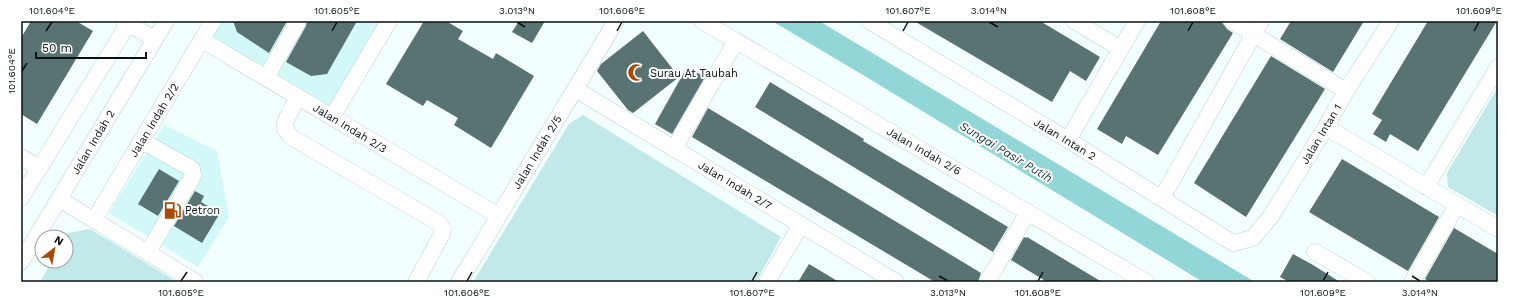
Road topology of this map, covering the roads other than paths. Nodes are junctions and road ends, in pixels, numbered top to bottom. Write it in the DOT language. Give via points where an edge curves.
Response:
graph roads {
  1 [pos="166,21"];
  2 [pos="213,21"];
  3 [pos="298,21"];
  4 [pos="389,21"];
  5 [pos="616,21"];
  6 [pos="702,21"];
  7 [pos="869,21"];
  8 [pos="1074,21"];
  9 [pos="1137,21"];
  10 [pos="1232,21"];
  11 [pos="1391,21"];
  12 [pos="126,22"];
  13 [pos="890,26"];
  14 [pos="1258,27"];
  15 [pos="154,40"];
  16 [pos="202,40"];
  17 [pos="736,41"];
  18 [pos="1121,49"];
  19 [pos="1498,67"];
  20 [pos="266,78"];
  21 [pos="575,89"];
  22 [pos="1346,91"];
  23 [pos="298,97"];
  24 [pos="332,117"];
  25 [pos="1326,127"];
  26 [pos="1068,140"];
  27 [pos="142,141"];
  28 [pos="674,148"];
  29 [pos="21,157"];
  30 [pos="39,168"];
  31 [pos="1426,187"];
  32 [pos="21,198"];
  33 [pos="1162,198"];
  34 [pos="59,199"];
  35 [pos="1457,205"];
  36 [pos="1028,212"];
  37 [pos="499,216"];
  38 [pos="94,220"];
  39 [pos="801,225"];
  40 [pos="1498,229"];
  41 [pos="1244,240"];
  42 [pos="148,252"];
  43 [pos="1315,252"];
  44 [pos="21,262"];
  45 [pos="196,282"];
  46 [pos="416,282"];
  47 [pos="459,282"];
  48 [pos="768,282"];
  49 [pos="896,282"];
  50 [pos="987,282"];
  51 [pos="1146,282"];
  52 [pos="1367,282"];
  53 [pos="1412,282"];
  1 -- 15 [label="street, Jalan Indah 2"];
  2 -- 16 [label="street, Jalan Indah 2/2"];
  3 -- 20 [label="street"];
  4 -- 24 [label="street"];
  5 -- 21 [label="street, Jalan Indah 2/5"];
  6 -- 17 [label="street, Jalan Indah 2/6"];
  7 -- 13 [label="street, Jalan Intan 2"];
  8 -- 18 [label="street"];
  9 -- 18 [label="street"];
  10 -- 14 [label="street"];
  11 -- 22 [label="street, Jalan Intan 1"];
  12 -- 15 [label="street"];
  12 -- 30 [label="street"];
  13 -- 26 [label="street, Jalan Intan 2"];
  14 -- 22 [label="street"];
  14 -- 33 [label="street"];
  15 -- 34 [label="street, Jalan Indah 2"];
  16 -- 20 [label="street, Jalan Indah 2/3"];
  16 -- 27 [label="street, Jalan Indah 2/2"];
  17 -- 28 [label="street"];
  17 -- 36 [label="street, Jalan Indah 2/6"];
  18 -- 26 [label="street"];
  19 -- 31 [label="street"];
  20 -- 23 [label="street, Jalan Indah 2/3"];
  21 -- 28 [label="street, Jalan Indah 2/7"];
  21 -- 37 [label="street, Jalan Indah 2/5"];
  22 -- 25 [label="street, Jalan Intan 1"];
  23 -- 24 [label="street, Jalan Indah 2/3"];
  23 -- 46 [label="street" via="285,122 285,129 291,137 439,223 443,229"];
  24 -- 37 [label="street, Jalan Indah 2/3"];
  25 -- 31 [label="street"];
  25 -- 41 [label="street, Jalan Intan 1" via="1271,216 1253,238"];
  26 -- 33 [label="street, Jalan Intan 2"];
  27 -- 38 [label="street, Jalan Indah 2/2"];
  27 -- 42 [label="street" via="192,169 192,176"];
  28 -- 39 [label="street, Jalan Indah 2/7"];
  29 -- 30 [label="street"];
  30 -- 32 [label="street"];
  31 -- 35 [label="street"];
  33 -- 41 [label="street, Jalan Intan 2" via="1233,243"];
  34 -- 38 [label="street"];
  34 -- 44 [label="street, Jalan Indah 2"];
  35 -- 40 [label="street"];
  35 -- 53 [label="street"];
  36 -- 50 [label="street"];
  36 -- 51 [label="street, Jalan Indah 2/6"];
  37 -- 47 [label="street, Jalan Indah 2/5"];
  38 -- 42 [label="street"];
  39 -- 48 [label="street"];
  39 -- 49 [label="street, Jalan Indah 2/7"];
  42 -- 45 [label="street"];
  43 -- 52 [label="street"];
}
